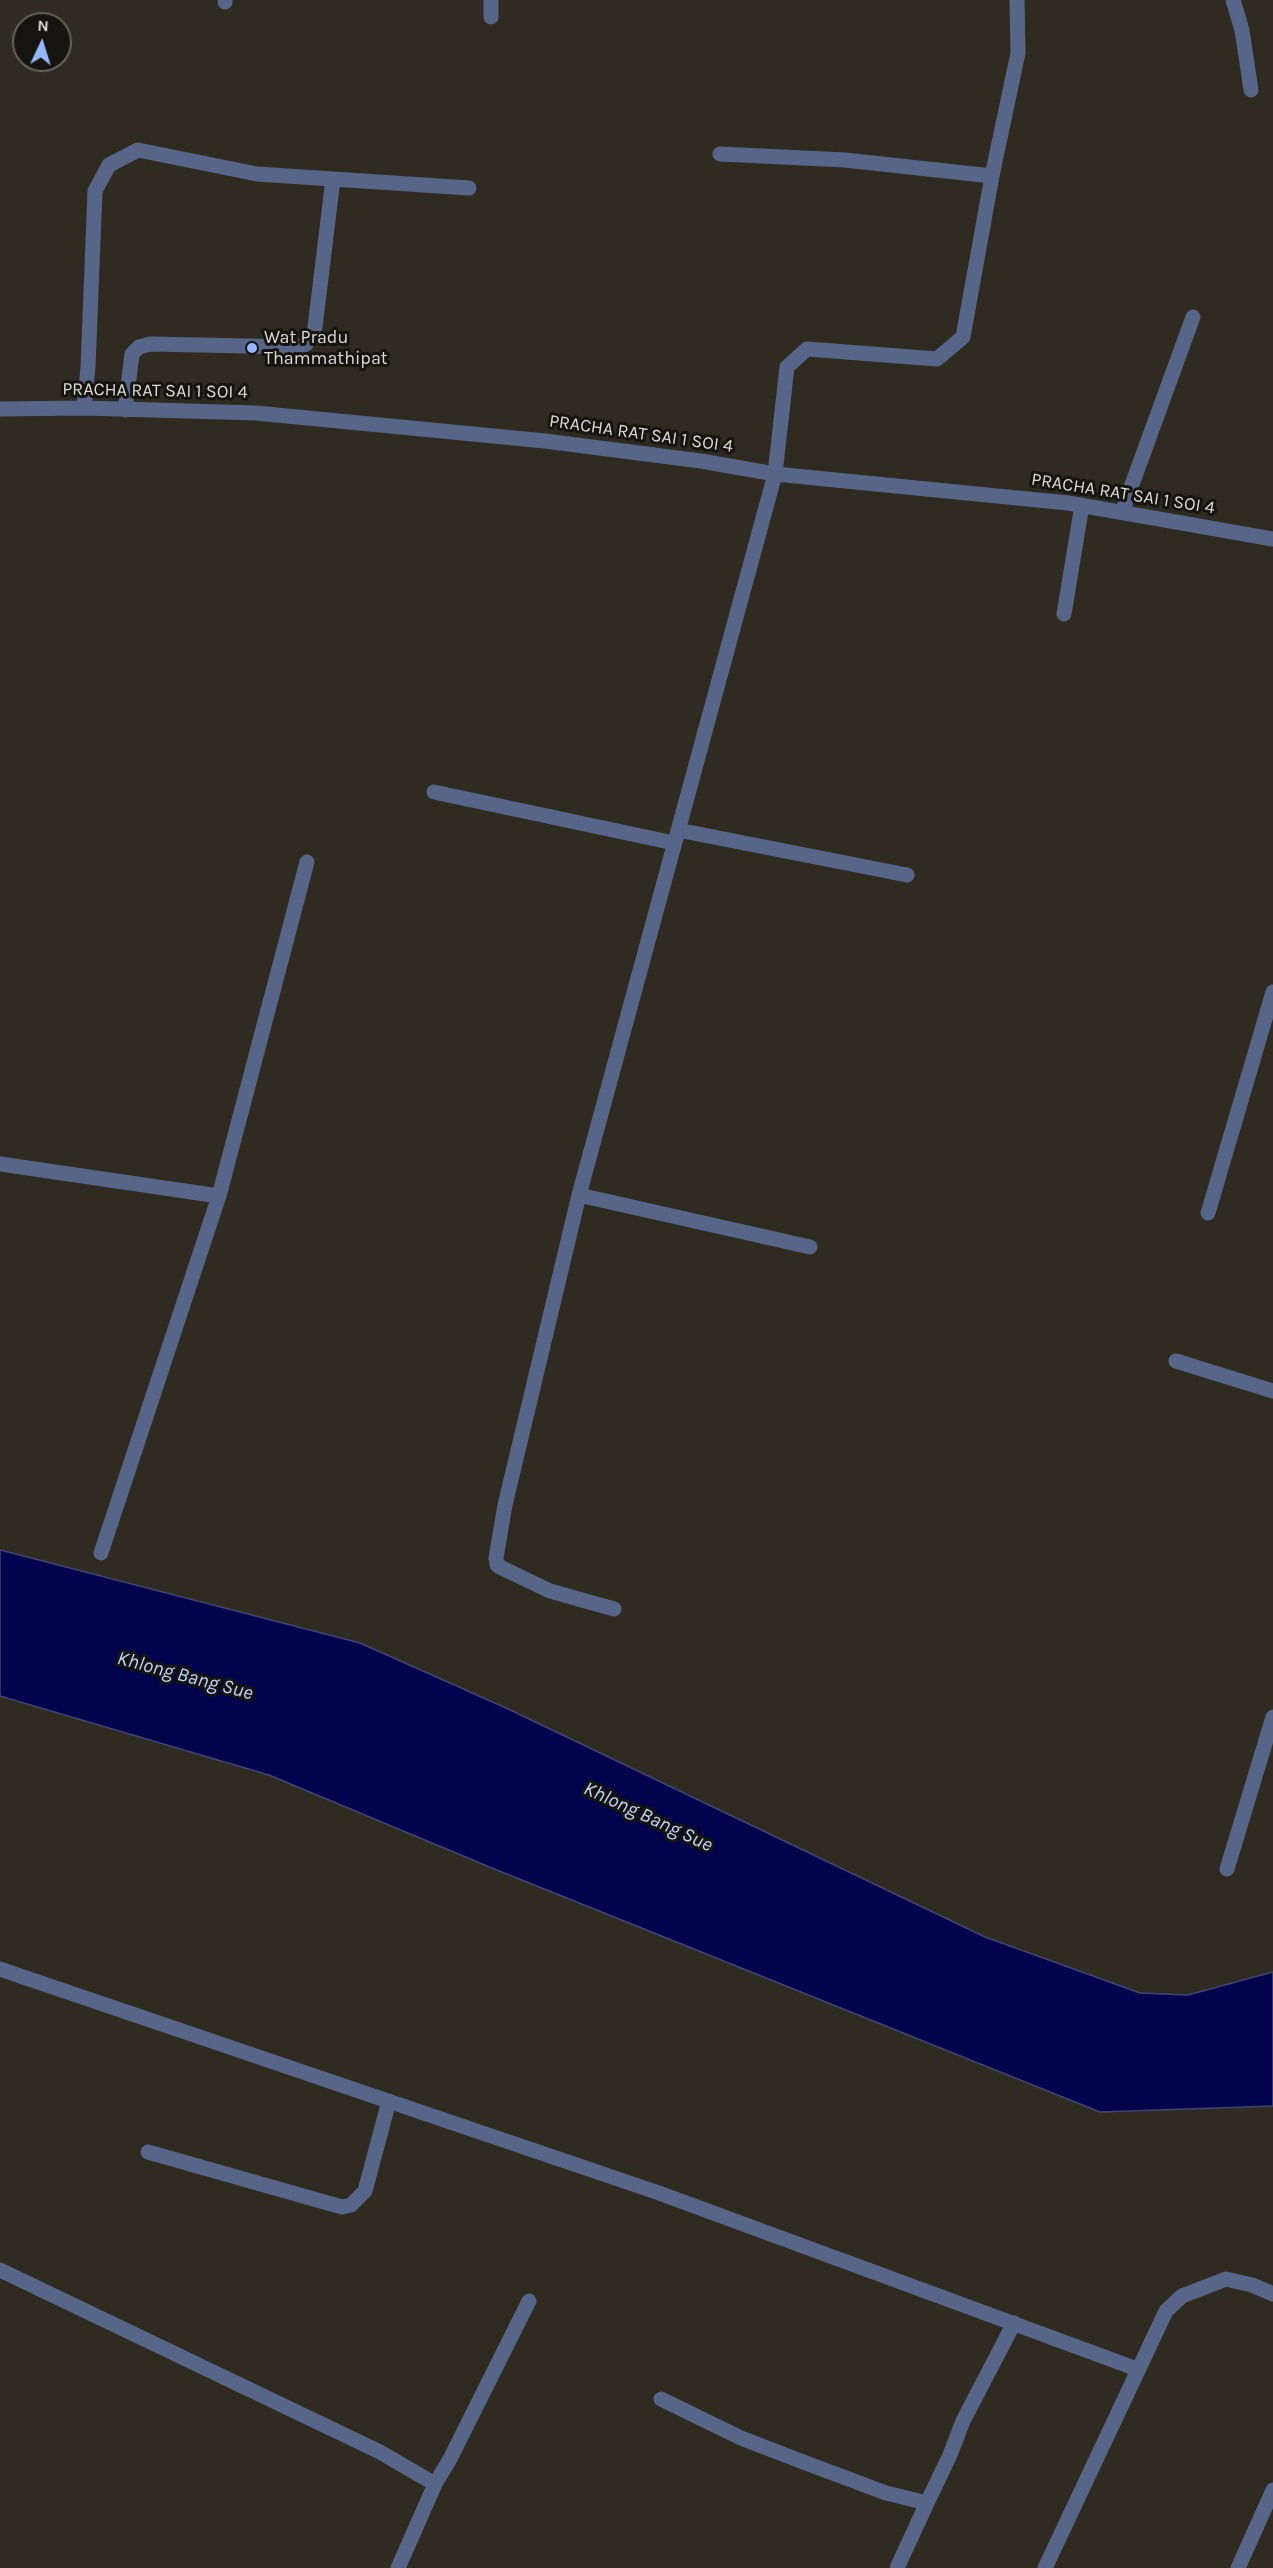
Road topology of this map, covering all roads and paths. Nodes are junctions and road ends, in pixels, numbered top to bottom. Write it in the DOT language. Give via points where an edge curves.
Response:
graph roads {
  1 [pos="490,0"];
  2 [pos="1017,0"];
  3 [pos="1233,0"];
  4 [pos="490,16"];
  5 [pos="1251,90"];
  6 [pos="720,154"];
  7 [pos="992,176"];
  8 [pos="333,179"];
  9 [pos="469,188"];
  10 [pos="1192,317"];
  11 [pos="84,408"];
  12 [pos="0,409"];
  13 [pos="125,410"];
  14 [pos="775,474"];
  15 [pos="1082,505"];
  16 [pos="1122,512"];
  17 [pos="1273,538"];
  18 [pos="1064,614"];
  19 [pos="434,792"];
  20 [pos="676,836"];
  21 [pos="307,862"];
  22 [pos="907,875"];
  23 [pos="1273,992"];
  24 [pos="0,1164"];
  25 [pos="579,1195"];
  26 [pos="219,1196"];
  27 [pos="1208,1213"];
  28 [pos="810,1247"];
  29 [pos="1176,1361"];
  30 [pos="1273,1391"];
  31 [pos="101,1553"];
  32 [pos="614,1609"];
  33 [pos="1273,1717"];
  34 [pos="1227,1869"];
  35 [pos="0,1969"];
  36 [pos="389,2101"];
  37 [pos="148,2152"];
  38 [pos="0,2270"];
  39 [pos="1273,2294"];
  40 [pos="528,2301"];
  41 [pos="1014,2324"];
  42 [pos="1137,2369"];
  43 [pos="661,2399"];
  44 [pos="435,2484"];
  45 [pos="1273,2490"];
  46 [pos="927,2503"];
  47 [pos="398,2568"];
  48 [pos="897,2568"];
  49 [pos="1045,2568"];
  50 [pos="1238,2568"];
  1 -- 4 [label="street"];
  2 -- 7 [label="street" via="1018,53"];
  3 -- 5 [label="street"];
  6 -- 7 [label="street" via="845,160"];
  7 -- 14 [label="street" via="963,337 937,359 807,349 788,367"];
  8 -- 9 [label="street"];
  8 -- 11 [label="street" via="257,174 138,150 109,165 95,191"];
  8 -- 13 [label="street" via="315,327 306,344 139,347 132,354"];
  10 -- 16 [label="street"];
  11 -- 12 [label="street, PRACHA RAT SAI 1 SOI 4"];
  11 -- 13 [label="street, PRACHA RAT SAI 1 SOI 4"];
  13 -- 14 [label="street, PRACHA RAT SAI 1 SOI 4" via="256,413 534,439 701,460"];
  14 -- 15 [label="street, PRACHA RAT SAI 1 SOI 4"];
  14 -- 20 [label="street"];
  15 -- 16 [label="street, PRACHA RAT SAI 1 SOI 4"];
  15 -- 18 [label="street"];
  16 -- 17 [label="street, PRACHA RAT SAI 1 SOI 4"];
  19 -- 20 [label="street"];
  20 -- 22 [label="street"];
  20 -- 25 [label="street"];
  21 -- 26 [label="street"];
  23 -- 27 [label="street"];
  24 -- 26 [label="street"];
  25 -- 28 [label="street"];
  25 -- 32 [label="street" via="505,1505 496,1558 502,1568 550,1591"];
  26 -- 31 [label="street"];
  29 -- 30 [label="street"];
  33 -- 34 [label="street"];
  35 -- 36 [label="street"];
  36 -- 37 [label="street" via="365,2191 351,2205 342,2207"];
  36 -- 41 [label="street" via="659,2193"];
  38 -- 44 [label="street" via="380,2452"];
  39 -- 42 [label="street" via="1226,2279 1182,2296 1166,2311"];
  40 -- 44 [label="street"];
  41 -- 42 [label="street"];
  41 -- 46 [label="street" via="963,2421"];
  42 -- 49 [label="street"];
  43 -- 46 [label="street" via="741,2438 886,2493"];
  44 -- 47 [label="street"];
  45 -- 50 [label="street"];
  46 -- 48 [label="street"];
}
